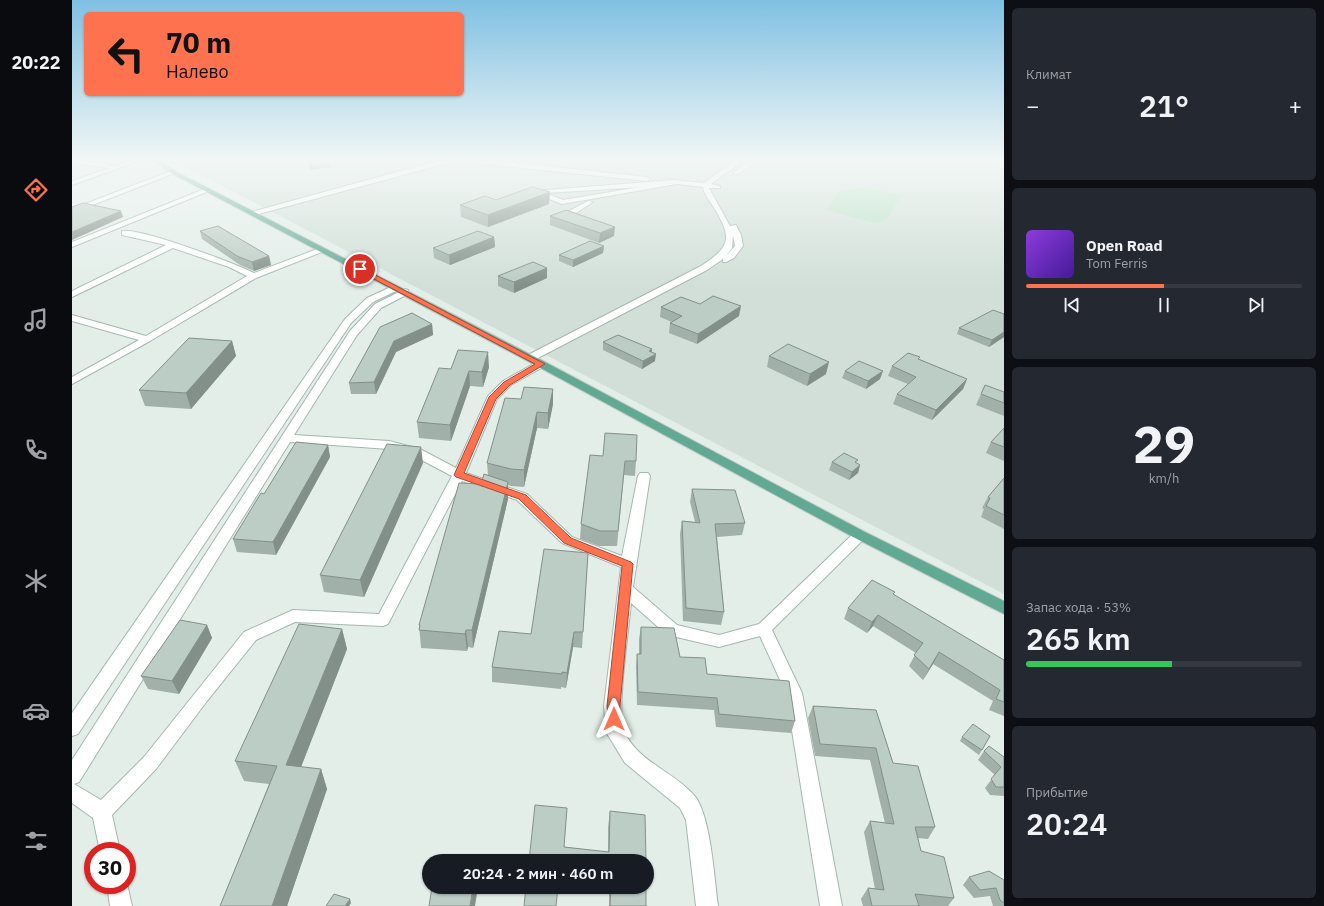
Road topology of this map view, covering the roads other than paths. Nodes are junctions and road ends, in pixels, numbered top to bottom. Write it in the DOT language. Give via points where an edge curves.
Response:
graph roads {
  1 [pos="97,201"];
  2 [pos="180,201"];
  3 [pos="229,201"];
  4 [pos="296,201"];
  5 [pos="591,201"];
  6 [pos="714,201"];
  7 [pos="723,201"];
  8 [pos="573,210"];
  9 [pos="72,211"];
  10 [pos="252,213"];
  11 [pos="124,233"];
  12 [pos="72,246"];
  13 [pos="173,246"];
  14 [pos="323,250"];
  15 [pos="704,268"];
  16 [pos="253,276"];
  17 [pos="400,290"];
  18 [pos="72,294"];
  19 [pos="72,318"];
  20 [pos="147,339"];
  21 [pos="536,361"];
  22 [pos="72,380"];
  23 [pos="286,438"];
  24 [pos="459,475"];
  25 [pos="644,476"];
  26 [pos="860,535"];
  27 [pos="628,564"];
  28 [pos="626,590"];
  29 [pos="1004,608"];
  30 [pos="764,629"];
  31 [pos="72,728"];
  32 [pos="72,776"];
  33 [pos="72,792"];
  34 [pos="102,812"];
  35 [pos="108,842"];
  36 [pos="119,894"];
  37 [pos="121,906"];
  38 [pos="707,906"];
  39 [pos="831,906"];
  1 -- 9 [label="street"];
  2 -- 12 [label="street"];
  3 -- 10 [label="main road"];
  4 -- 10 [label="street"];
  5 -- 8 [label="street"];
  6 -- 15 [label="street" via="730,236 729,247 722,256"];
  7 -- 15 [label="street" via="739,246 722,262"];
  10 -- 14 [label="main road"];
  11 -- 13 [label="street" via="159,240"];
  13 -- 16 [label="street" via="232,265"];
  13 -- 18 [label="street"];
  14 -- 16 [label="street"];
  14 -- 17 [label="main road"];
  15 -- 21 [label="street"];
  16 -- 20 [label="street"];
  17 -- 21 [label="main road"];
  17 -- 23 [label="street" via="378,306 352,333"];
  17 -- 31 [label="street" via="370,300 348,321"];
  19 -- 20 [label="street"];
  20 -- 22 [label="street"];
  21 -- 24 [label="street" via="492,398"];
  21 -- 26 [label="main road"];
  23 -- 24 [label="street" via="388,445 416,452"];
  23 -- 32 [label="street"];
  24 -- 27 [label="street" via="522,497 567,540"];
  24 -- 34 [label="street" via="383,620 293,616 250,636 200,696 150,763"];
  25 -- 27 [label="street"];
  26 -- 29 [label="main road"];
  26 -- 30 [label="street"];
  27 -- 28 [label="street"];
  28 -- 30 [label="street" via="672,630 719,641"];
  28 -- 38 [label="street" via="613,706 614,732 631,757 687,801 696,819"];
  30 -- 39 [label="street" via="794,693"];
  33 -- 34 [label="street"];
  34 -- 35 [label="street"];
  36 -- 37 [label="street"];
}
